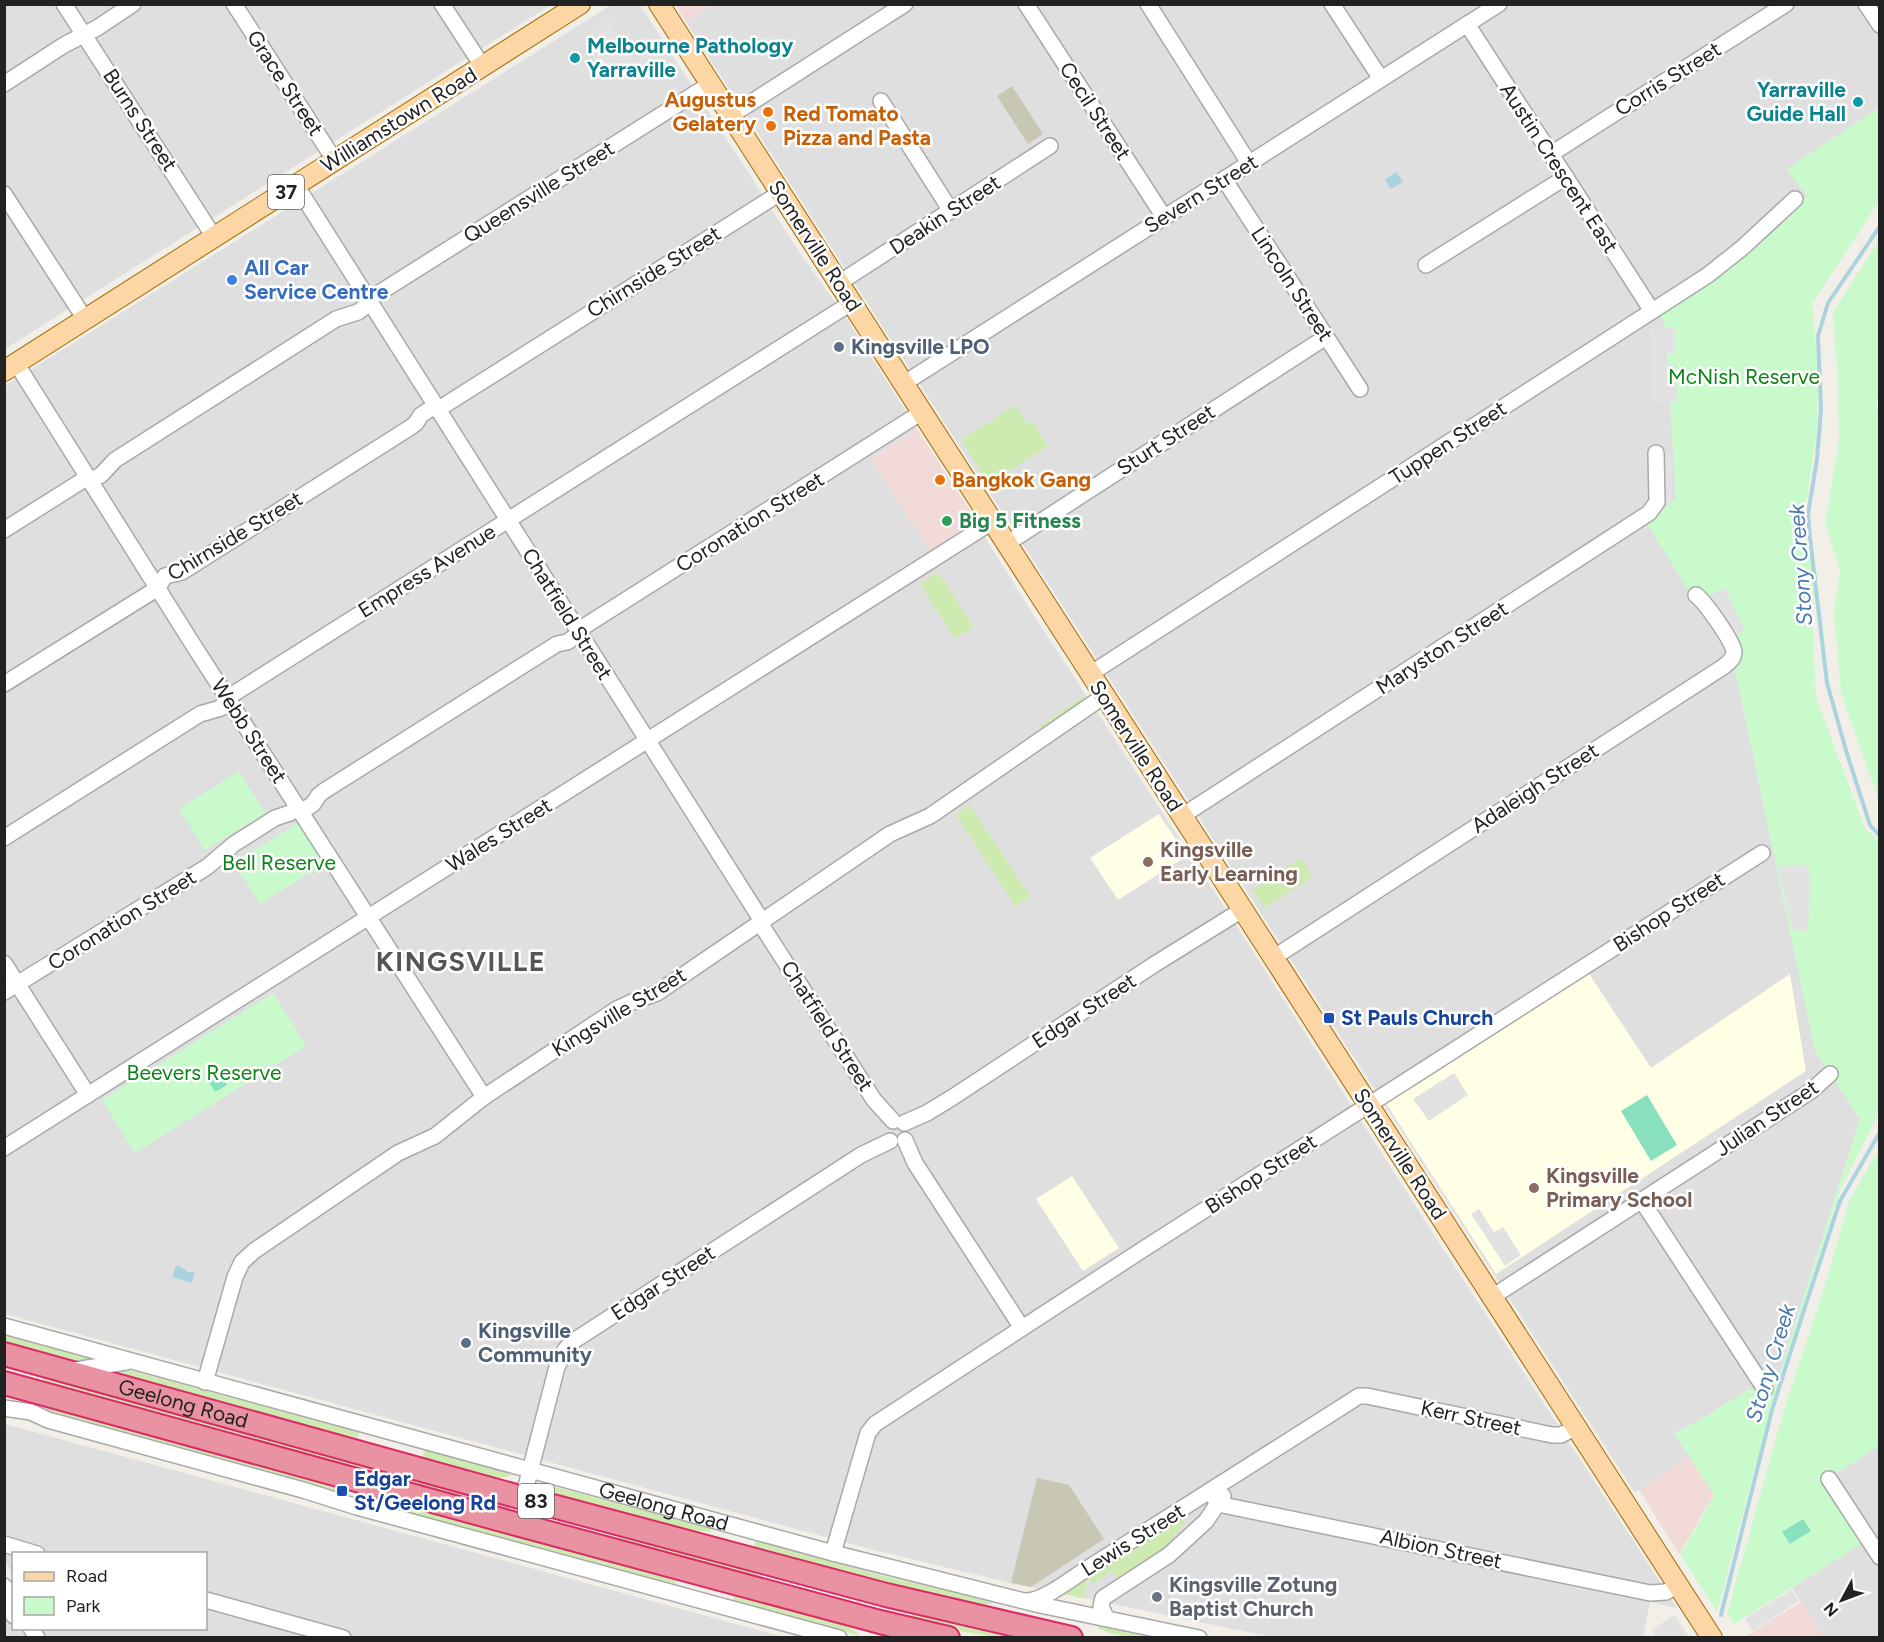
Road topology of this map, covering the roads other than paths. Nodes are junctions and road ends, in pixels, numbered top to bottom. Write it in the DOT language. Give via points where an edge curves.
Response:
graph roads {
  1 [pos="64,4"];
  2 [pos="133,4"];
  3 [pos="234,4"];
  4 [pos="442,4"];
  5 [pos="580,4"];
  6 [pos="659,4"];
  7 [pos="905,4"];
  8 [pos="1026,4"];
  9 [pos="1148,4"];
  10 [pos="1332,4"];
  11 [pos="1499,4"];
  12 [pos="1786,4"];
  13 [pos="1866,4"];
  14 [pos="1467,24"];
  15 [pos="1880,25"];
  16 [pos="84,35"];
  17 [pos="483,67"];
  18 [pos="1381,80"];
  19 [pos="4,84"];
  20 [pos="710,84"];
  21 [pos="880,101"];
  22 [pos="730,116"];
  23 [pos="1050,146"];
  24 [pos="1551,154"];
  25 [pos="335,161"];
  26 [pos="1250,163"];
  27 [pos="1566,177"];
  28 [pos="1224,179"];
  29 [pos="296,186"];
  30 [pos="780,193"];
  31 [pos="4,194"];
  32 [pos="1795,199"];
  33 [pos="951,211"];
  34 [pos="1164,217"];
  35 [pos="214,237"];
  36 [pos="1426,265"];
  37 [pos="839,283"];
  38 [pos="369,302"];
  39 [pos="851,303"];
  40 [pos="1652,311"];
  41 [pos="85,319"];
  42 [pos="1326,337"];
  43 [pos="10,367"];
  44 [pos="903,384"];
  45 [pos="1360,389"];
  46 [pos="436,408"];
  47 [pos="922,412"];
  48 [pos="1656,453"];
  49 [pos="89,478"];
  50 [pos="507,520"];
  51 [pos="992,522"];
  52 [pos="4,530"];
  53 [pos="1006,544"];
  54 [pos="158,588"];
  55 [pos="1696,595"];
  56 [pos="578,632"];
  57 [pos="1090,674"];
  58 [pos="4,684"];
  59 [pos="1104,696"];
  60 [pos="227,698"];
  61 [pos="647,741"];
  62 [pos="299,810"];
  63 [pos="1182,816"];
  64 [pos="4,838"];
  65 [pos="1762,853"];
  66 [pos="1242,910"];
  67 [pos="369,918"];
  68 [pos="761,922"];
  69 [pos="1273,957"];
  70 [pos="4,963"];
  71 [pos="11,988"];
  72 [pos="1830,1074"];
  73 [pos="88,1095"];
  74 [pos="484,1097"];
  75 [pos="1368,1105"];
  76 [pos="896,1132"];
  77 [pos="4,1148"];
  78 [pos="1642,1200"];
  79 [pos="1492,1297"];
  80 [pos="4,1326"];
  81 [pos="1022,1328"];
  82 [pos="15,1357"];
  83 [pos="131,1362"];
  84 [pos="63,1370"];
  85 [pos="206,1382"];
  86 [pos="4,1383"];
  87 [pos="1765,1389"];
  88 [pos="42,1394"];
  89 [pos="1364,1395"];
  90 [pos="10,1409"];
  91 [pos="1576,1427"];
  92 [pos="530,1471"];
  93 [pos="1829,1479"];
  94 [pos="1214,1497"];
  95 [pos="523,1498"];
  96 [pos="516,1524"];
  97 [pos="7,1546"];
  98 [pos="30,1552"];
  99 [pos="833,1553"];
  100 [pos="1880,1557"];
  101 [pos="1678,1585"];
  102 [pos="886,1595"];
  103 [pos="207,1600"];
  104 [pos="1027,1601"];
  105 [pos="1106,1618"];
  106 [pos="878,1630"];
  107 [pos="343,1638"];
  108 [pos="839,1638"];
  109 [pos="948,1638"];
  110 [pos="1071,1638"];
  111 [pos="1199,1638"];
  112 [pos="1712,1638"];
  1 -- 16 [label="street, Burns Street"];
  2 -- 16 [label="street"];
  3 -- 25 [label="street, Grace Street"];
  4 -- 17 [label="street"];
  5 -- 17 [label="main road, Williamstown Road / 37"];
  6 -- 20 [label="main road, Somerville Road"];
  7 -- 22 [label="street"];
  8 -- 34 [label="street, Cecil Street"];
  9 -- 26 [label="street"];
  10 -- 18 [label="street"];
  11 -- 14 [label="street, Severn Street"];
  12 -- 24 [label="street, Corris Street"];
  13 -- 15 [label="street"];
  14 -- 18 [label="street, Severn Street"];
  14 -- 24 [label="street, Austin Crescent East"];
  16 -- 19 [label="street"];
  16 -- 35 [label="street, Burns Street"];
  17 -- 25 [label="main road, Williamstown Road / 37"];
  18 -- 26 [label="street, Severn Street"];
  20 -- 22 [label="main road, Somerville Road"];
  20 -- 38 [label="street, Queensville Street"];
  21 -- 33 [label="street"];
  22 -- 30 [label="main road, Somerville Road"];
  23 -- 33 [label="street, Deakin Street"];
  24 -- 27 [label="street, Austin Crescent East"];
  25 -- 29 [label="main road, Williamstown Road / 37"];
  26 -- 28 [label="street, Severn Street"];
  27 -- 36 [label="street"];
  27 -- 40 [label="street, Austin Crescent East"];
  28 -- 34 [label="street, Severn Street"];
  28 -- 42 [label="street, Lincoln Street"];
  29 -- 35 [label="main road, Williamstown Road / 37"];
  29 -- 38 [label="street, Chatfield Street"];
  30 -- 37 [label="main road, Somerville Road"];
  30 -- 46 [label="street, Chirnside Street"];
  31 -- 41 [label="street"];
  32 -- 40 [label="street, Tuppen Street" via="1719,267"];
  33 -- 37 [label="street, Deakin Street"];
  34 -- 44 [label="street, Severn Street"];
  35 -- 41 [label="main road, Williamstown Road / 37"];
  37 -- 39 [label="main road, Somerville Road"];
  38 -- 46 [label="street, Chatfield Street"];
  38 -- 49 [label="street, Queensville Street" via="115,460 103,473"];
  39 -- 44 [label="main road, Somerville Road"];
  39 -- 50 [label="street, Empress Avenue"];
  40 -- 57 [label="street, Tuppen Street"];
  41 -- 43 [label="main road, Williamstown Road / 37"];
  42 -- 45 [label="street, Lincoln Street"];
  42 -- 53 [label="street, Sturt Street"];
  43 -- 49 [label="street, Webb Street"];
  44 -- 47 [label="main road, Somerville Road"];
  46 -- 50 [label="street, Chatfield Street"];
  46 -- 54 [label="street, Chirnside Street" via="182,572 165,576"];
  47 -- 51 [label="main road, Somerville Road"];
  47 -- 56 [label="street, Coronation Street"];
  48 -- 63 [label="street, Maryston Street" via="1657,502 1649,513"];
  49 -- 52 [label="street, Queensville Street"];
  49 -- 54 [label="street, Webb Street"];
  50 -- 56 [label="street, Chatfield Street"];
  50 -- 60 [label="street, Empress Avenue"];
  51 -- 53 [label="main road, Somerville Road"];
  51 -- 61 [label="street, Wales Street"];
  53 -- 57 [label="main road, Somerville Road"];
  54 -- 58 [label="street, Chirnside Street"];
  54 -- 60 [label="street, Webb Street"];
  55 -- 69 [label="street, Adaleigh Street" via="1732,646 1734,655 1728,663"];
  56 -- 61 [label="street, Chatfield Street"];
  56 -- 62 [label="street, Coronation Street"];
  57 -- 59 [label="main road, Somerville Road"];
  59 -- 63 [label="main road, Somerville Road"];
  59 -- 68 [label="street, Kingsville Street" via="930,816 890,834"];
  60 -- 62 [label="street, Webb Street"];
  60 -- 64 [label="street, Empress Avenue" via="221,708 200,714"];
  61 -- 67 [label="street, Wales Street"];
  61 -- 68 [label="street, Chatfield Street"];
  62 -- 67 [label="street, Webb Street"];
  62 -- 71 [label="street, Coronation Street" via="264,824 207,867"];
  63 -- 66 [label="main road, Somerville Road"];
  65 -- 75 [label="street, Bishop Street"];
  66 -- 69 [label="main road, Somerville Road"];
  66 -- 76 [label="street, Edgar Street"];
  67 -- 73 [label="street, Wales Street"];
  67 -- 74 [label="street, Webb Street"];
  68 -- 74 [label="street, Kingsville Street" via="657,993 621,1007"];
  68 -- 76 [label="street, Chatfield Street"];
  69 -- 75 [label="main road, Somerville Road"];
  70 -- 71 [label="street"];
  71 -- 73 [label="street"];
  72 -- 78 [label="street, Julian Street" via="1811,1091"];
  73 -- 77 [label="street, Wales Street"];
  74 -- 85 [label="street, Kingsville Street" via="435,1136 396,1155 245,1259 235,1277"];
  75 -- 79 [label="main road, Somerville Road"];
  75 -- 81 [label="street, Bishop Street"];
  76 -- 81 [label="street, Chatfield Street"];
  76 -- 92 [label="street, Edgar Street" via="572,1342 557,1367"];
  78 -- 79 [label="street, Julian Street"];
  78 -- 87 [label="street"];
  79 -- 91 [label="main road, Somerville Road"];
  80 -- 83 [label="street, Geelong Road"];
  81 -- 99 [label="street, Bishop Street" via="870,1429"];
  82 -- 84 [label="highway, Geelong Road / 83"];
  82 -- 88 [label="highway"];
  83 -- 84 [label="street, Geelong Road"];
  83 -- 85 [label="street, Geelong Road"];
  84 -- 95 [label="highway, Geelong Road / 83"];
  85 -- 92 [label="street, Geelong Road"];
  86 -- 88 [label="highway, Geelong Road / 83"];
  88 -- 90 [label="street" via="29,1404"];
  88 -- 96 [label="highway, Geelong Road / 83"];
  89 -- 91 [label="street, Kerr Street" via="1552,1435"];
  89 -- 94 [label="street, Lewis Street" via="1237,1473"];
  90 -- 108 [label="street"];
  91 -- 101 [label="main road, Somerville Road"];
  92 -- 95 [label="street, Edgar Street"];
  92 -- 99 [label="street, Geelong Road"];
  93 -- 100 [label="street"];
  94 -- 101 [label="street, Albion Street" via="1650,1593 1666,1592"];
  94 -- 104 [label="street, Lewis Street" via="1035,1600"];
  94 -- 105 [label="street, Lewis Street" via="1206,1521 1169,1555 1103,1598 1101,1606"];
  95 -- 96 [label="highway"];
  95 -- 102 [label="highway, Geelong Road / 83"];
  96 -- 106 [label="highway, Geelong Road / 83"];
  97 -- 98 [label="street"];
  99 -- 104 [label="street, Geelong Road"];
  101 -- 112 [label="main road, Somerville Road"];
  102 -- 106 [label="highway"];
  102 -- 110 [label="highway, Geelong Road / 83"];
  103 -- 107 [label="street"];
  104 -- 105 [label="street, Geelong Road"];
  105 -- 111 [label="street, Geelong Road"];
  106 -- 109 [label="highway, Geelong Road / 83"];
}
